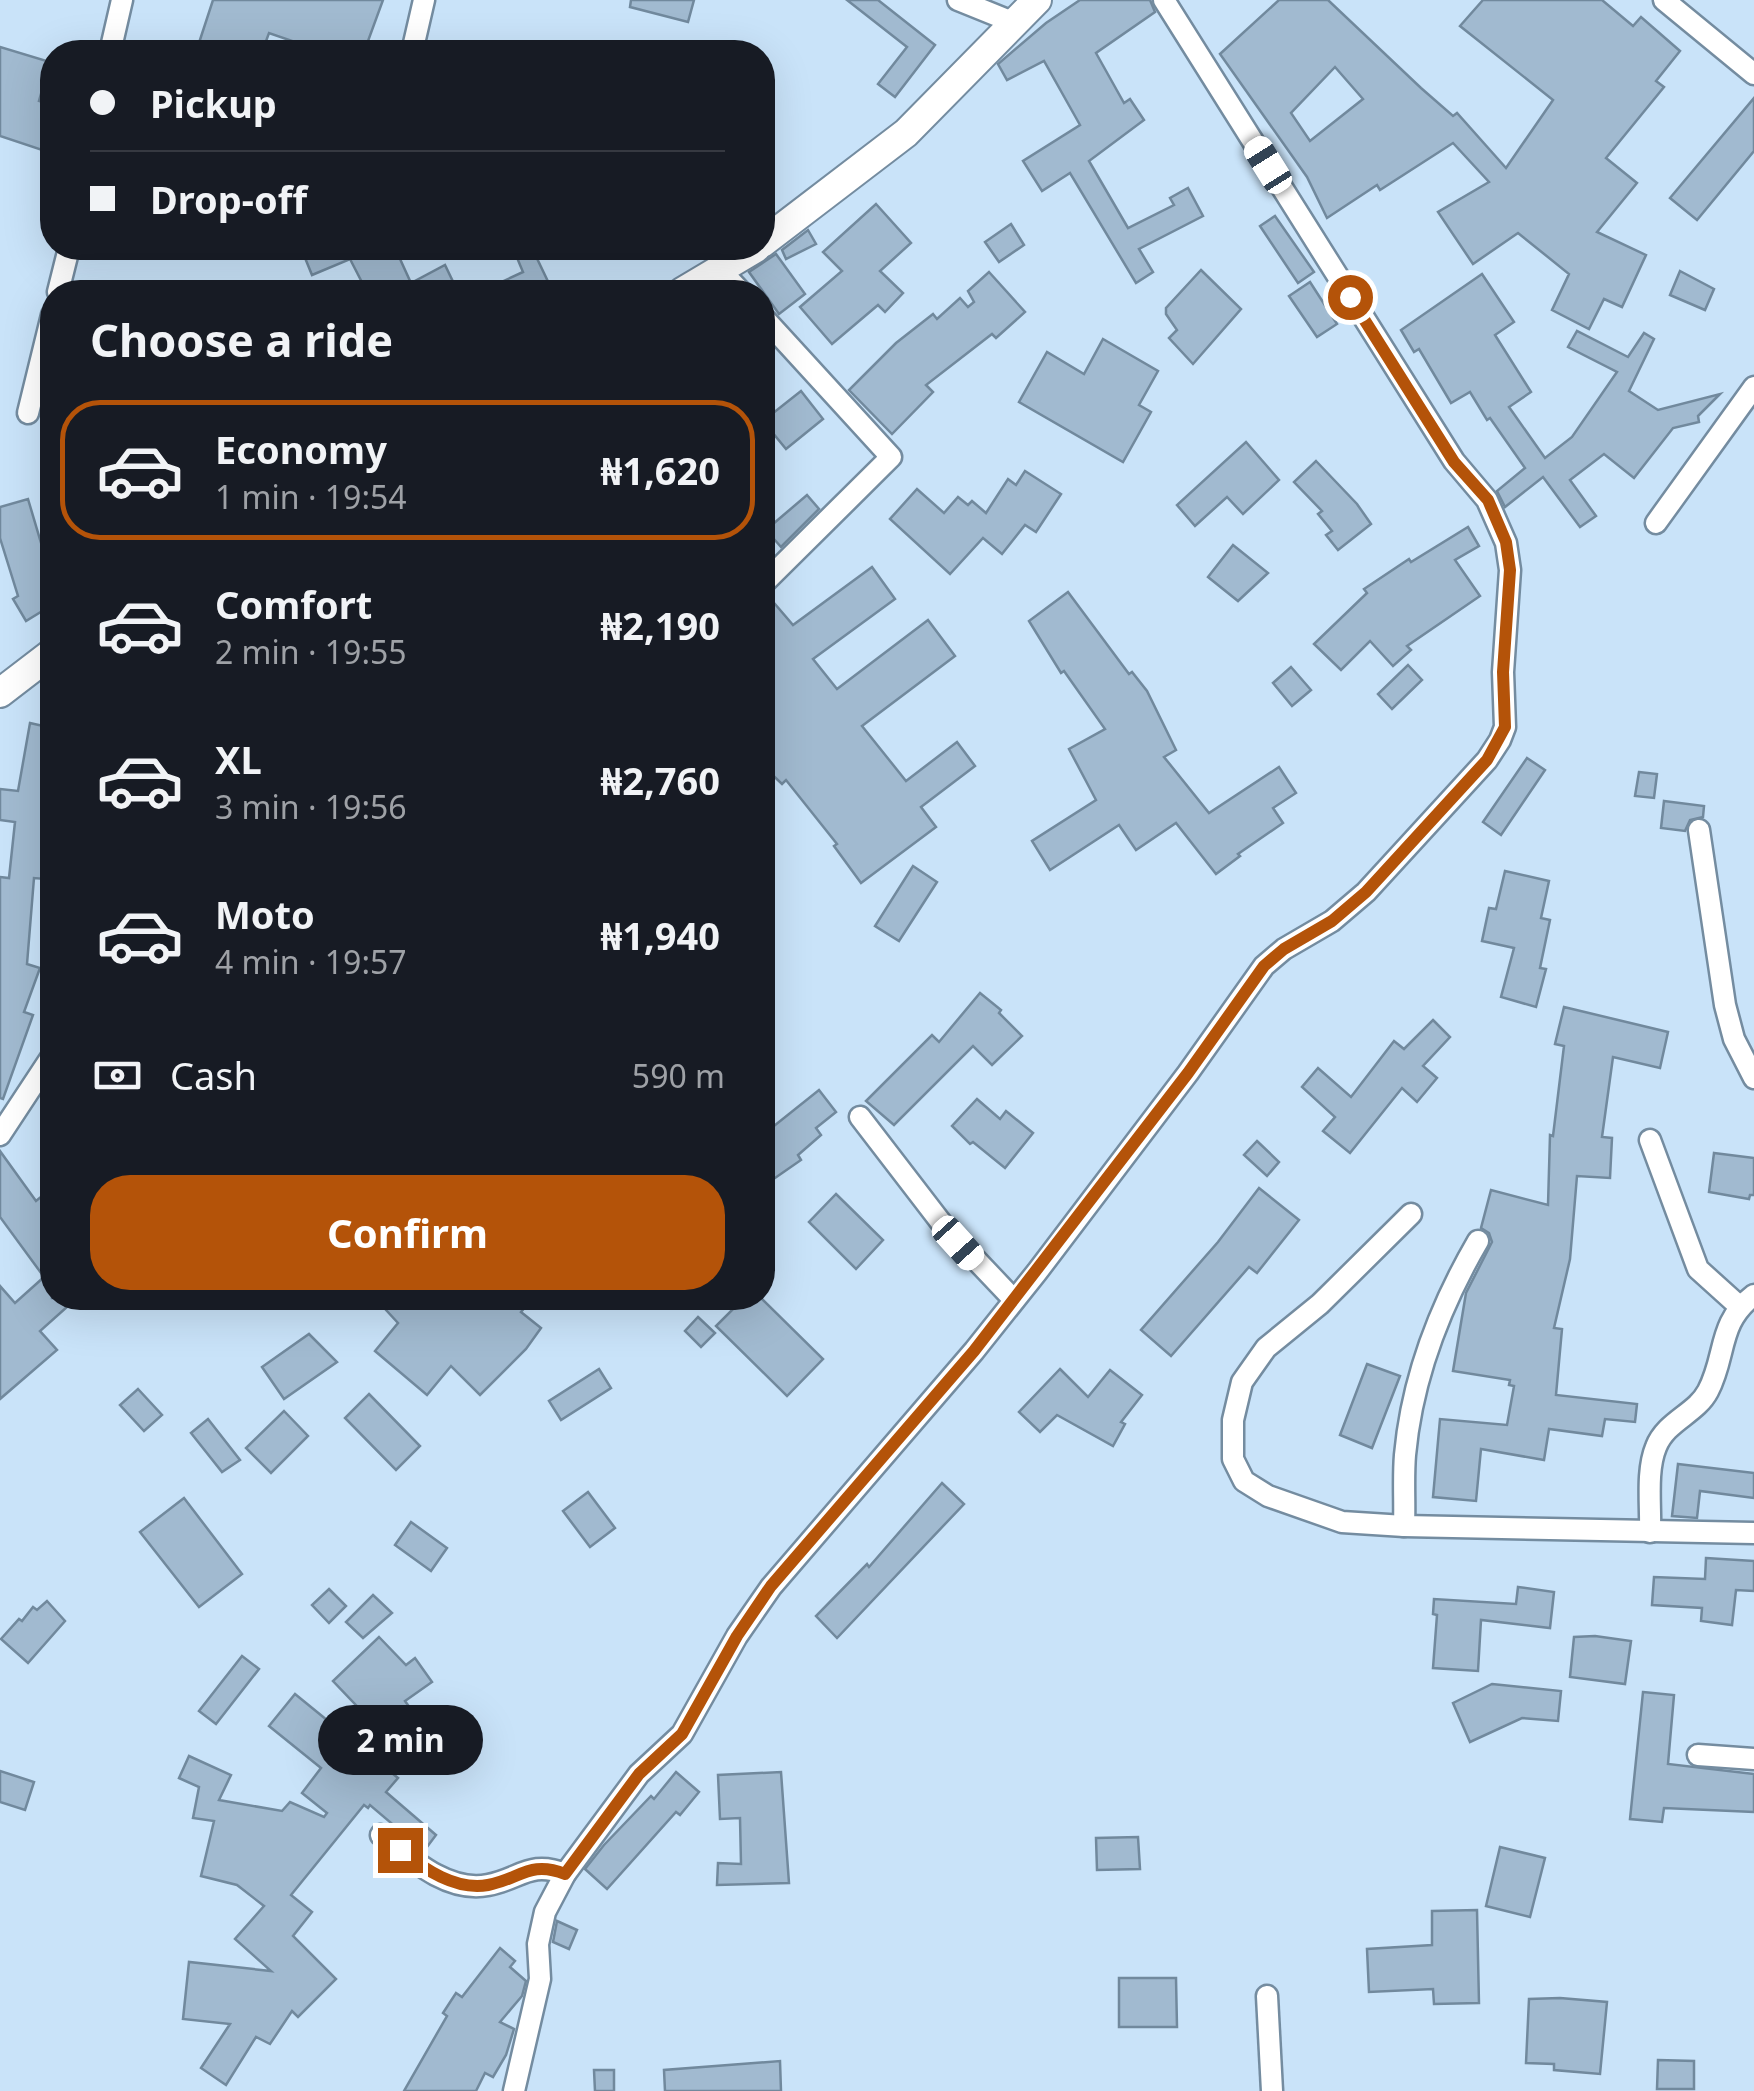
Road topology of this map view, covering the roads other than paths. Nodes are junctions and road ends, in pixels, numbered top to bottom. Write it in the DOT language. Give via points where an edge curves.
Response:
graph roads {
  1 [pos="122,0"];
  2 [pos="424,0"];
  3 [pos="958,0"];
  4 [pos="1038,0"];
  5 [pos="1164,0"];
  6 [pos="1664,0"];
  7 [pos="1016,22"];
  8 [pos="113,40"];
  9 [pos="415,40"];
  10 [pos="1754,74"];
  11 [pos="775,233"];
  12 [pos="736,260"];
  13 [pos="720,270"];
  14 [pos="703,280"];
  15 [pos="730,280"];
  16 [pos="775,330"];
  17 [pos="40,364"];
  18 [pos="1754,387"];
  19 [pos="28,413"];
  20 [pos="1656,523"];
  21 [pos="775,572"];
  22 [pos="40,662"];
  23 [pos="0,693"];
  24 [pos="1698,830"];
  25 [pos="40,1074"];
  26 [pos="1754,1078"];
  27 [pos="860,1117"];
  28 [pos="0,1135"];
  29 [pos="1650,1140"];
  30 [pos="1411,1214"];
  31 [pos="1478,1241"];
  32 [pos="1014,1300"];
  33 [pos="1747,1301"];
  34 [pos="1404,1526"];
  35 [pos="1650,1532"];
  36 [pos="1754,1533"];
  37 [pos="1698,1755"];
  38 [pos="1754,1759"];
  39 [pos="381,1836"];
  40 [pos="565,1874"];
  41 [pos="1266,1996"];
  42 [pos="514,2091"];
  43 [pos="1272,2091"];
  1 -- 8 [label="street"];
  2 -- 9 [label="street"];
  3 -- 7 [label="street"];
  4 -- 7 [label="street"];
  5 -- 32 [label="street" via="1454,462 1498,521 1510,570 1505,727 1487,760 1366,892 1264,966"];
  6 -- 10 [label="street"];
  7 -- 11 [label="street" via="906,134"];
  12 -- 13 [label="street"];
  13 -- 14 [label="street"];
  13 -- 15 [label="street"];
  16 -- 21 [label="street" via="891,456"];
  17 -- 19 [label="street"];
  18 -- 20 [label="street"];
  22 -- 23 [label="street"];
  24 -- 26 [label="street" via="1724,1005"];
  25 -- 28 [label="street"];
  27 -- 32 [label="street" via="943,1225"];
  29 -- 33 [label="street" via="1698,1269"];
  30 -- 34 [label="street" via="1266,1348 1242,1382 1233,1420 1233,1459 1244,1481 1268,1496 1342,1522"];
  31 -- 34 [label="street" via="1430,1335 1412,1404"];
  32 -- 40 [label="street" via="771,1586 682,1734 639,1774"];
  33 -- 35 [label="street" via="1728,1322 1706,1395 1655,1448"];
  34 -- 35 [label="street"];
  35 -- 36 [label="street"];
  37 -- 38 [label="street"];
  39 -- 40 [label="street" via="440,1877 467,1885 488,1886 539,1868"];
  40 -- 42 [label="street" via="545,1912 540,1979"];
  41 -- 43 [label="street"];
}
